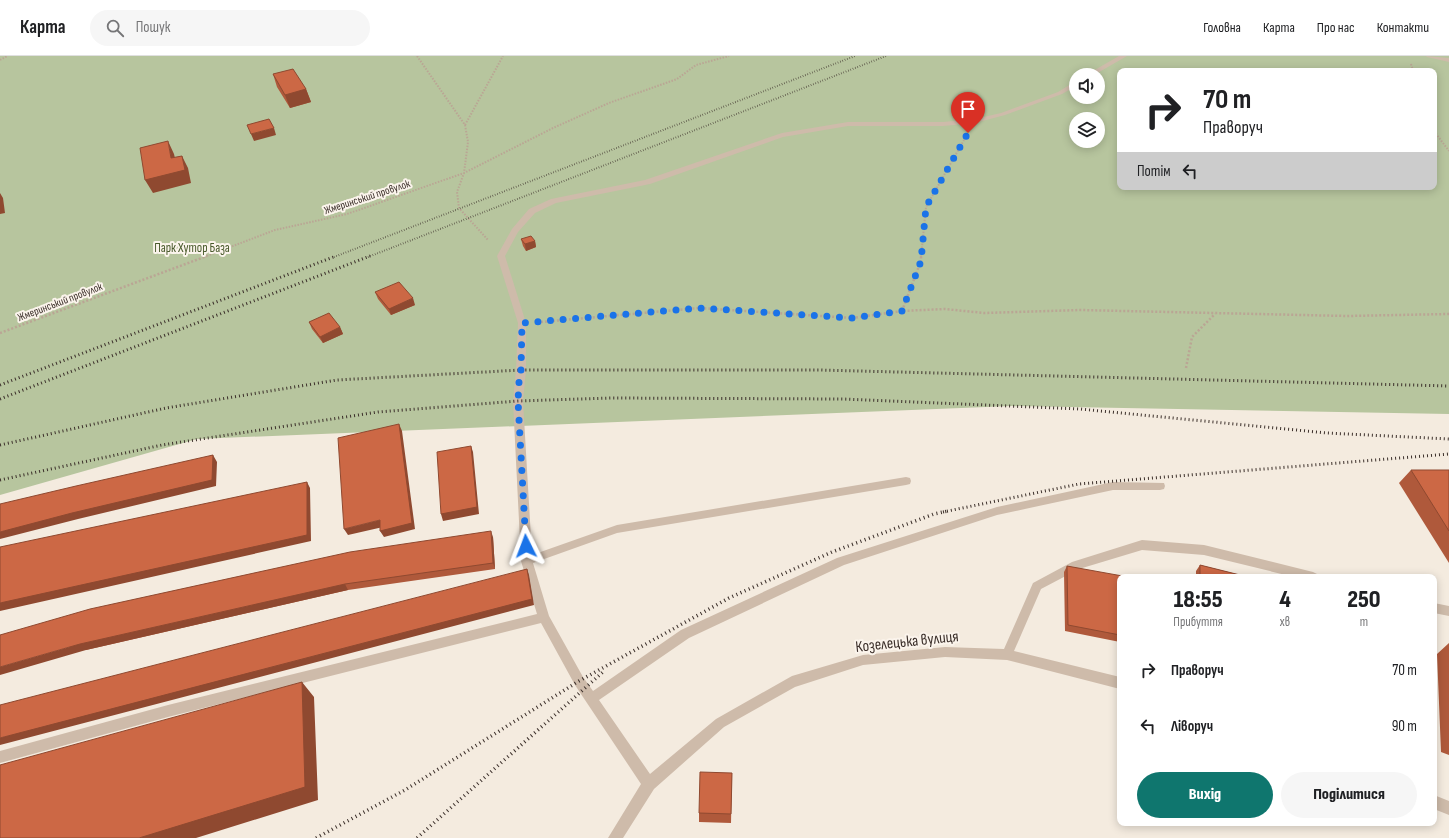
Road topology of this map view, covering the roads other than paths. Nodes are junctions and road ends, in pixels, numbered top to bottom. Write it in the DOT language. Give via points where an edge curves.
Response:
graph roads {
  1 [pos="1124,56"];
  2 [pos="1430,56"];
  3 [pos="1449,60"];
  4 [pos="1102,68"];
  5 [pos="1069,87"];
  6 [pos="906,481"];
  7 [pos="1160,486"];
  8 [pos="526,561"];
  9 [pos="1301,574"];
  10 [pos="1437,609"];
  11 [pos="1449,611"];
  12 [pos="544,618"];
  13 [pos="1007,655"];
  14 [pos="1117,682"];
  15 [pos="590,698"];
  16 [pos="0,757"];
  17 [pos="649,784"];
  18 [pos="1437,803"];
  19 [pos="1449,808"];
  20 [pos="615,838"];
  1 -- 4 [label="street"];
  2 -- 3 [label="street"];
  5 -- 8 [label="street" via="1003,114 975,121 943,124 848,124 782,135 647,182 554,201 532,211 515,231 501,256 522,323 518,401"];
  6 -- 8 [label="street" via="617,529"];
  7 -- 15 [label="street" via="1113,486 997,511 841,561 685,634"];
  8 -- 12 [label="street"];
  9 -- 13 [label="street" via="1204,550 1142,545 1076,565 1037,586"];
  10 -- 11 [label="street"];
  12 -- 15 [label="street"];
  12 -- 16 [label="street" via="168,711"];
  13 -- 14 [label="street, Козелецька вулиця"];
  13 -- 17 [label="street, Козелецька вулиця" via="945,652 863,660 792,682 720,723"];
  15 -- 17 [label="street"];
  17 -- 20 [label="street, Козелецька вулиця"];
  18 -- 19 [label="street"];
}
